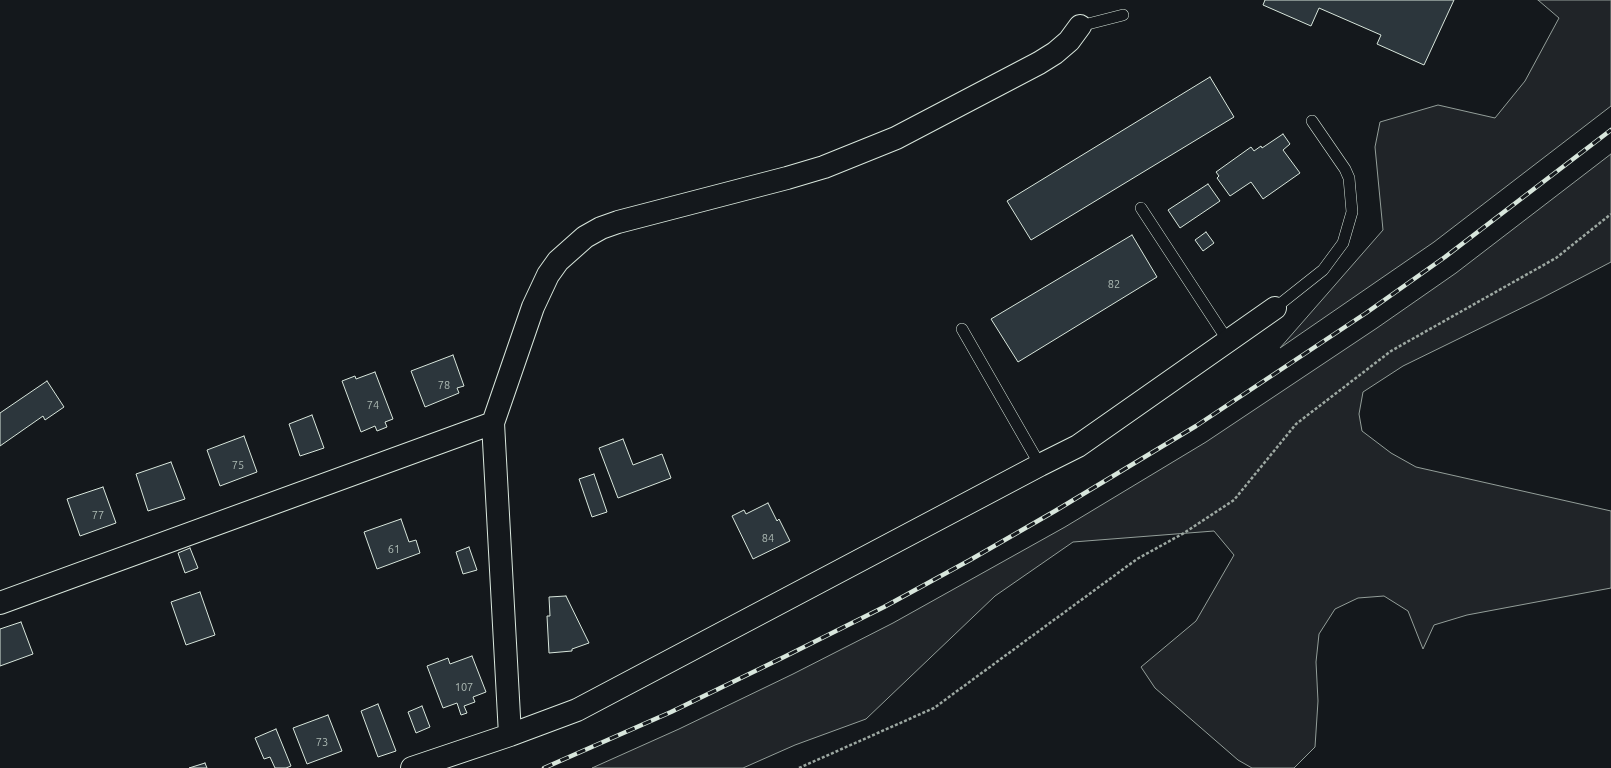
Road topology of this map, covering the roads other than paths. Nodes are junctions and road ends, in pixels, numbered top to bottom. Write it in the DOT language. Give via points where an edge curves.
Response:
graph roads {
  1 [pos="1123,15"];
  2 [pos="1080,26"];
  3 [pos="1312,121"];
  4 [pos="1141,208"];
  5 [pos="1276,308"];
  6 [pos="962,329"];
  7 [pos="1228,341"];
  8 [pos="493,423"];
  9 [pos="1040,465"];
  10 [pos="0,603"];
  11 [pos="510,735"];
  12 [pos="412,768"];
  1 -- 2 [label="lane"];
  2 -- 8 [label="street" via="1069,41 1039,63 889,141 824,167 618,222 584,237 558,261 539,290"];
  3 -- 5 [label="lane" via="1349,178 1352,212 1343,243 1324,270"];
  4 -- 7 [label="lane"];
  5 -- 7 [label="street"];
  6 -- 9 [label="lane"];
  7 -- 9 [label="street" via="1078,446"];
  8 -- 10 [label="street"];
  8 -- 11 [label="street"];
  9 -- 11 [label="street" via="577,710"];
  11 -- 12 [label="street"];
}
